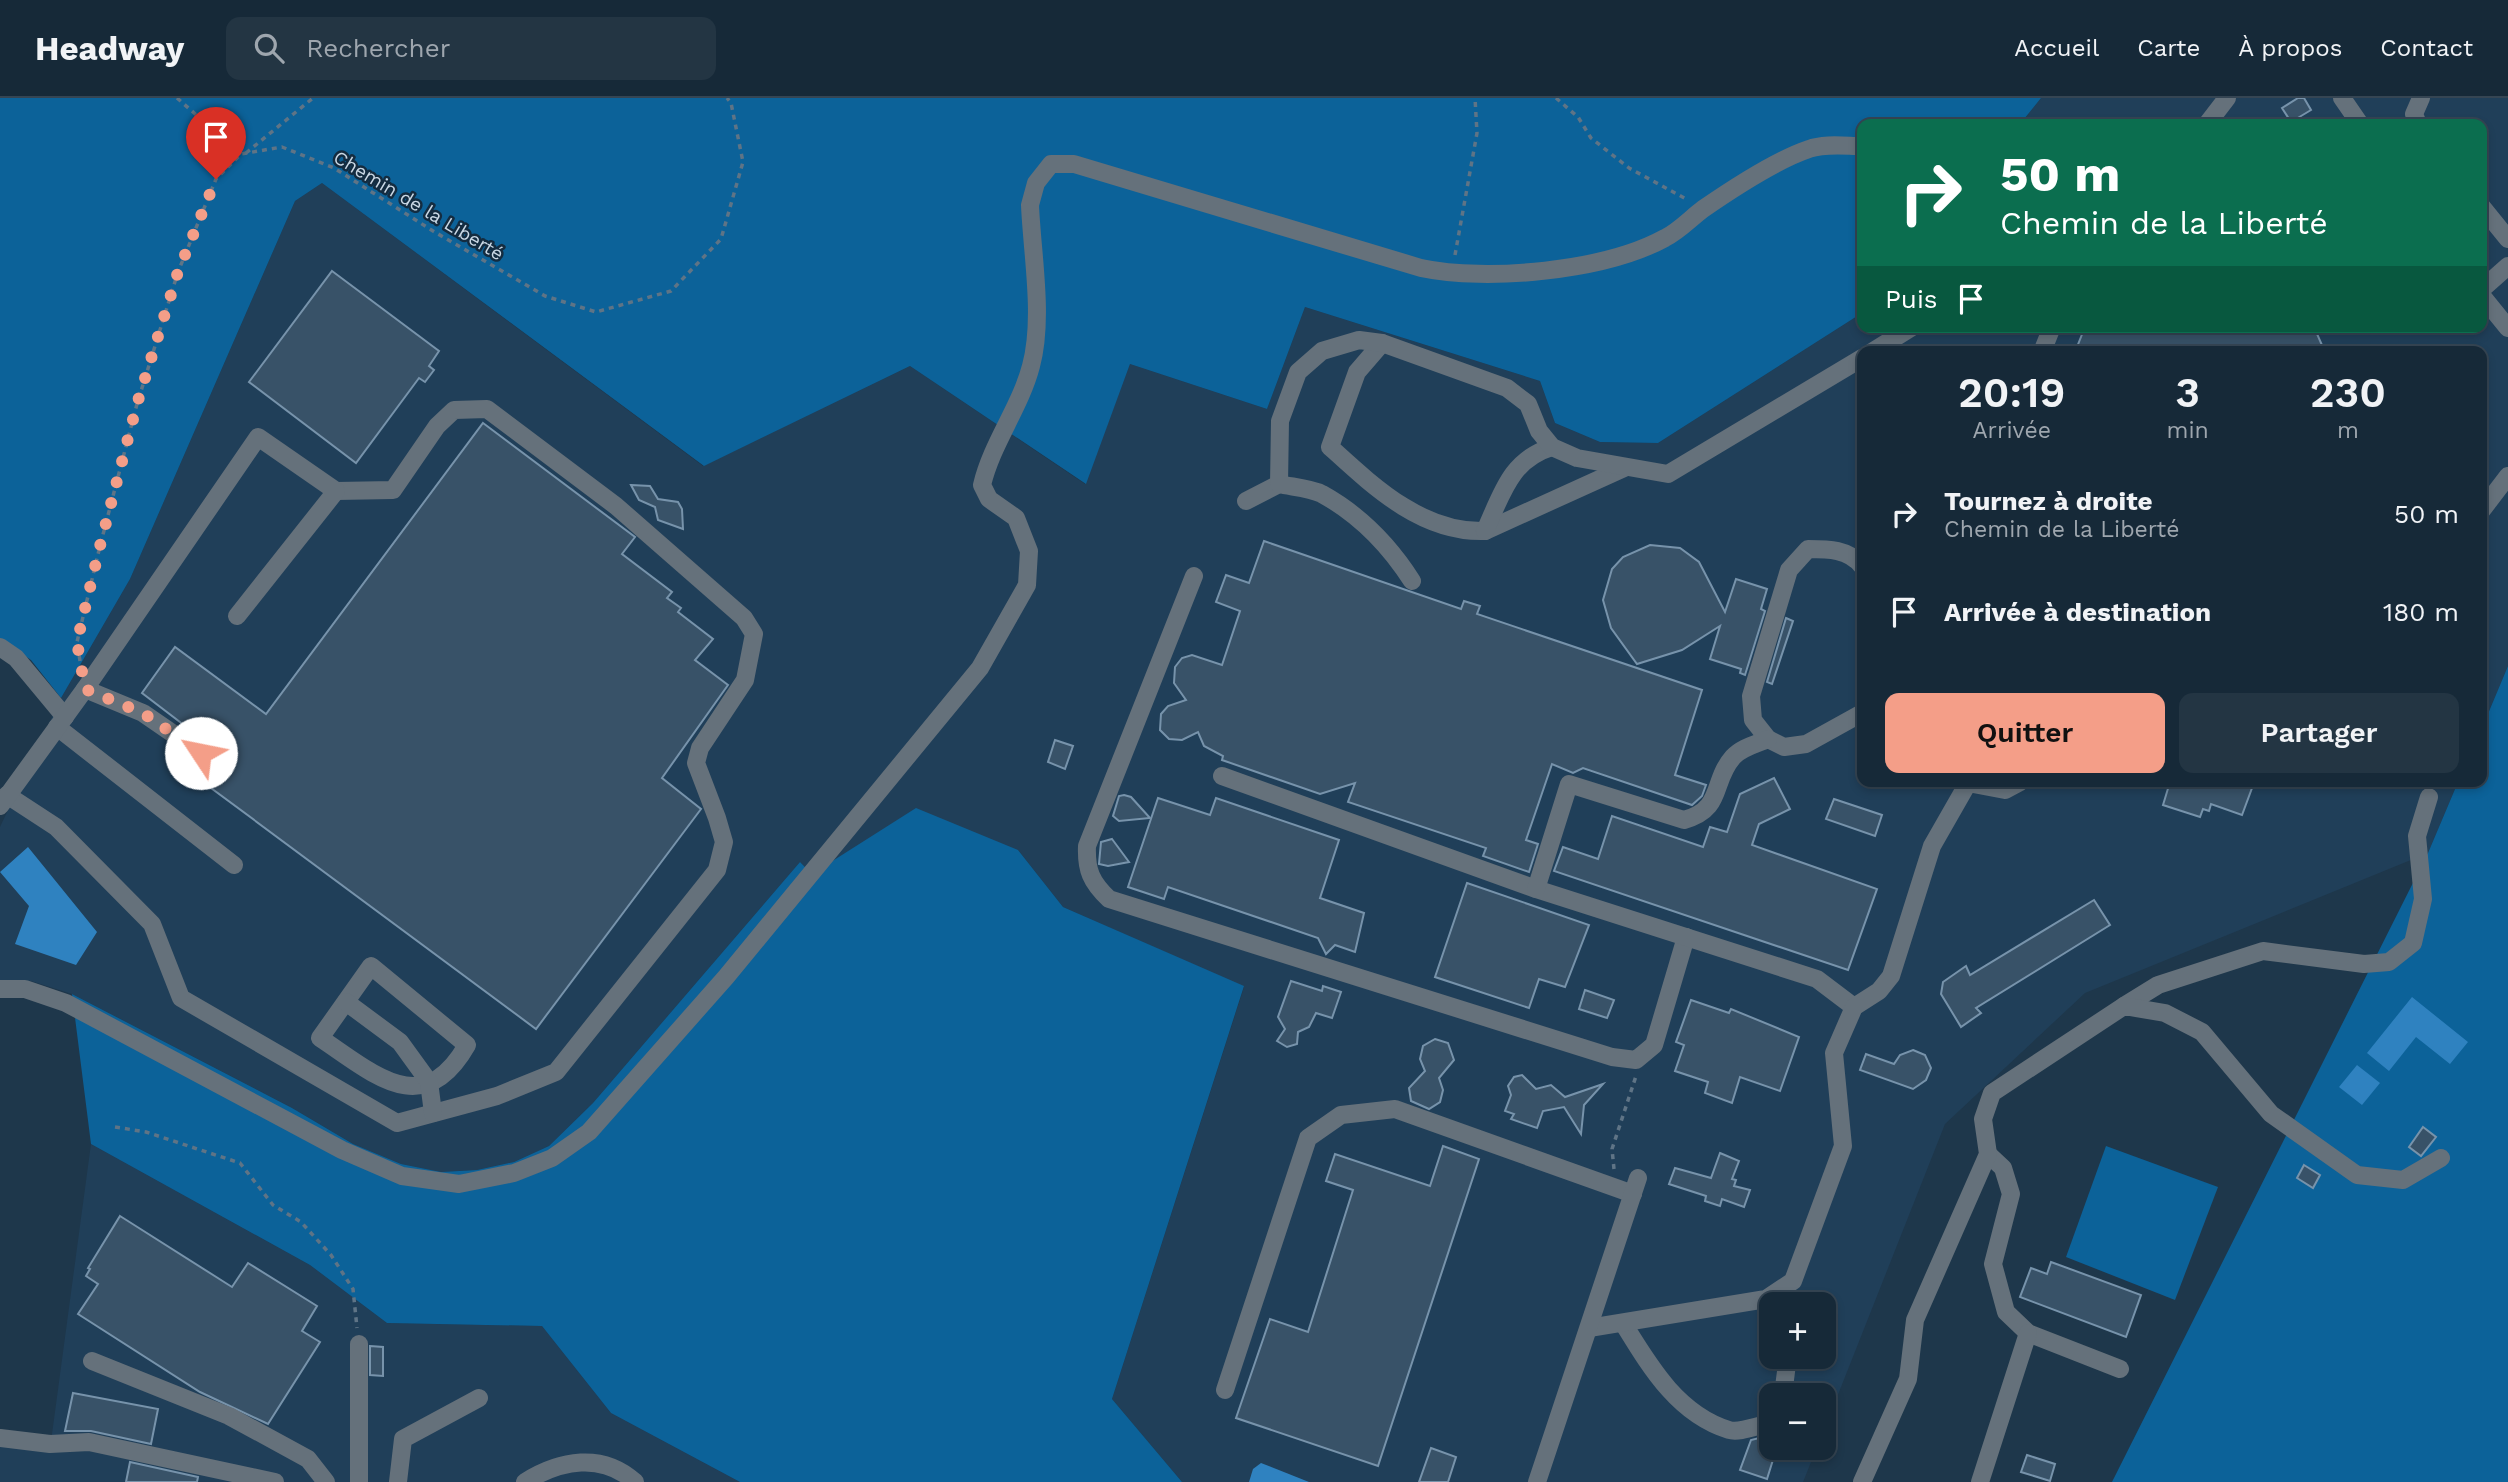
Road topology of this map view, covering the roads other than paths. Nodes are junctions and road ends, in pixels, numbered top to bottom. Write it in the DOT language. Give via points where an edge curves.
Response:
graph roads {
  1 [pos="2227,98"];
  2 [pos="2342,98"];
  3 [pos="2421,98"];
  4 [pos="2211,119"];
  5 [pos="2357,119"];
  6 [pos="2416,119"];
  7 [pos="1857,146"];
  8 [pos="2487,213"];
  9 [pos="2508,239"];
  10 [pos="2508,267"];
  11 [pos="2487,285"];
  12 [pos="2487,302"];
  13 [pos="2508,328"];
  14 [pos="1902,333"];
  15 [pos="1382,343"];
  16 [pos="1882,346"];
  17 [pos="1857,361"];
  18 [pos="1552,447"];
  19 [pos="1624,468"];
  20 [pos="2508,476"];
  21 [pos="1279,484"];
  22 [pos="335,491"];
  23 [pos="1246,501"];
  24 [pos="2487,503"];
  25 [pos="1485,531"];
  26 [pos="1857,560"];
  27 [pos="1194,576"];
  28 [pos="1412,581"];
  29 [pos="237,615"];
  30 [pos="0,647"];
  31 [pos="85,689"];
  32 [pos="1857,716"];
  33 [pos="61,722"];
  34 [pos="1768,739"];
  35 [pos="201,753"];
  36 [pos="1222,776"];
  37 [pos="1965,787"];
  38 [pos="1989,787"];
  39 [pos="2011,787"];
  40 [pos="2429,797"];
  41 [pos="4,801"];
  42 [pos="234,865"];
  43 [pos="1536,889"];
  44 [pos="1686,937"];
  45 [pos="0,989"];
  46 [pos="346,1002"];
  47 [pos="2124,1006"];
  48 [pos="1854,1007"];
  49 [pos="429,1082"];
  50 [pos="433,1113"];
  51 [pos="1988,1154"];
  52 [pos="2441,1158"];
  53 [pos="1780,1292"];
  54 [pos="1759,1303"];
  55 [pos="1623,1323"];
  56 [pos="1588,1328"];
  57 [pos="2028,1333"];
  58 [pos="359,1344"];
  59 [pos="92,1361"];
  60 [pos="2120,1369"];
  61 [pos="1225,1390"];
  62 [pos="479,1398"];
  63 [pos="1759,1426"];
  64 [pos="0,1438"];
  65 [pos="275,1482"];
  66 [pos="326,1482"];
  67 [pos="359,1482"];
  68 [pos="398,1482"];
  69 [pos="525,1482"];
  70 [pos="635,1482"];
  71 [pos="1537,1482"];
  72 [pos="1861,1482"];
  73 [pos="1980,1482"];
  1 -- 4 [label="street"];
  2 -- 5 [label="street"];
  3 -- 6 [label="street"];
  7 -- 45 [label="street" via="1811,148 1705,208 1666,238 1634,251 1559,269 1451,274 1074,164 1051,164 1036,183 1030,205 1037,339 1031,367 988,460 982,485 989,499 1016,518 1029,551 1027,584 980,668 850,828 589,1132 552,1158 514,1174 458,1184 402,1176 342,1150 66,1003 25,989"];
  8 -- 9 [label="street"];
  10 -- 11 [label="street"];
  12 -- 13 [label="street"];
  14 -- 16 [label="street"];
  15 -- 18 [label="street" via="1507,388 1528,404 1539,431"];
  15 -- 21 [label="street" via="1360,340 1322,351 1298,372 1280,421"];
  15 -- 25 [label="street" via="1357,372 1330,447 1414,514 1463,532"];
  17 -- 19 [label="street" via="1668,474"];
  18 -- 19 [label="street" via="1577,458"];
  18 -- 25 [label="street" via="1532,453 1511,475"];
  19 -- 25 [label="street"];
  20 -- 24 [label="street"];
  21 -- 23 [label="street"];
  21 -- 28 [label="street" via="1320,493 1369,527"];
  22 -- 29 [label="street"];
  22 -- 31 [label="street" via="258,437"];
  22 -- 50 [label="street" via="393,490 437,426 454,410 487,409 616,506 744,618 754,634 744,680 700,748 696,763 723,842 717,870 556,1072 497,1096"];
  26 -- 34 [label="street" via="1836,549 1808,549 1789,570 1751,696 1753,720"];
  27 -- 44 [label="street" via="1087,846 1087,868 1094,884 1109,899 1612,1057 1636,1060 1654,1045"];
  30 -- 33 [label="street" via="25,668"];
  31 -- 33 [label="street"];
  31 -- 35 [label="street" via="143,713"];
  32 -- 34 [label="street" via="1806,744 1784,747"];
  33 -- 41 [label="street"];
  33 -- 42 [label="street"];
  34 -- 43 [label="street" via="1739,751 1702,815 1685,820 1569,784"];
  36 -- 43 [label="street"];
  37 -- 48 [label="street" via="1932,846 1891,976 1879,991"];
  38 -- 39 [label="street"];
  40 -- 47 [label="street" via="2417,836 2423,899 2413,943 2389,962 2364,964 2263,950 2158,985"];
  41 -- 50 [label="street" via="56,827 152,924 181,998 397,1123"];
  43 -- 44 [label="street"];
  44 -- 48 [label="street" via="1817,979"];
  46 -- 49 [label="street" via="400,1042"];
  46 -- 49 [label="street" via="320,1038 386,1082 402,1087"];
  46 -- 49 [label="street" via="371,966 467,1045 448,1073"];
  47 -- 51 [label="street" via="1992,1093 1983,1119"];
  47 -- 52 [label="street" via="2165,1013 2202,1032 2271,1114 2357,1175 2403,1180"];
  48 -- 53 [label="street" via="1834,1053 1843,1146 1793,1281"];
  49 -- 50 [label="street"];
  51 -- 57 [label="street" via="2003,1168 2011,1194 1993,1264 2006,1312"];
  51 -- 72 [label="street" via="1915,1320 1908,1380"];
  54 -- 55 [label="street"];
  55 -- 56 [label="street"];
  55 -- 63 [label="street" via="1660,1381 1696,1413 1731,1431"];
  56 -- 61 [label="street" via="1636,1186 1395,1109 1342,1115 1308,1138"];
  56 -- 71 [label="street"];
  57 -- 60 [label="street"];
  57 -- 73 [label="street"];
  58 -- 67 [label="street"];
  59 -- 66 [label="street" via="229,1416 308,1459"];
  62 -- 68 [label="street" via="403,1439"];
  64 -- 65 [label="street" via="50,1444 89,1442"];
  69 -- 70 [label="street" via="565,1463 597,1461 625,1472"];
}
